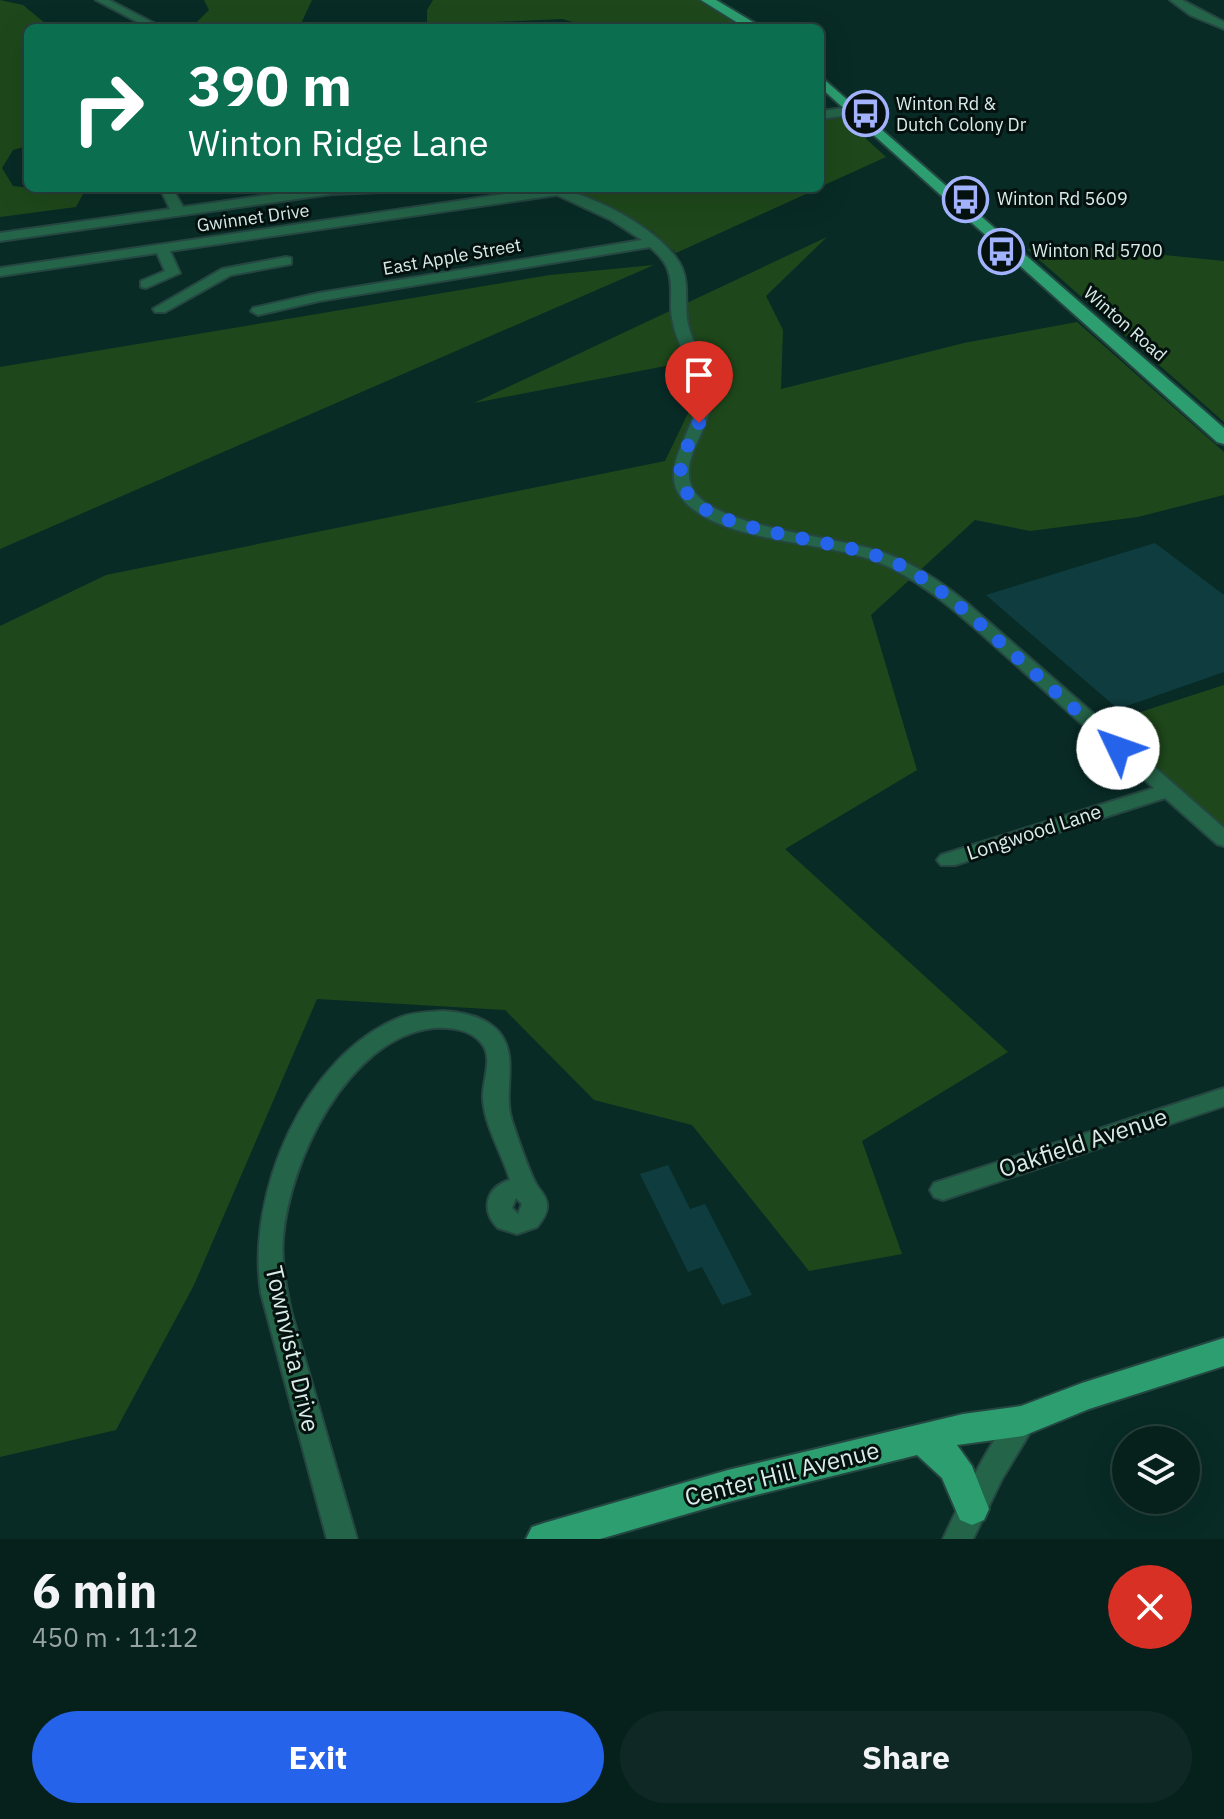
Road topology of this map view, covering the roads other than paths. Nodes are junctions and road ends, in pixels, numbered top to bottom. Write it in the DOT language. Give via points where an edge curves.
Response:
graph roads {
  1 [pos="101,0"];
  2 [pos="707,0"];
  3 [pos="1175,0"];
  4 [pos="150,24"];
  5 [pos="749,24"];
  6 [pos="1224,26"];
  7 [pos="824,84"];
  8 [pos="852,111"];
  9 [pos="824,114"];
  10 [pos="168,192"];
  11 [pos="317,192"];
  12 [pos="545,192"];
  13 [pos="560,192"];
  14 [pos="178,211"];
  15 [pos="0,237"];
  16 [pos="653,242"];
  17 [pos="162,249"];
  18 [pos="246,252"];
  19 [pos="286,261"];
  20 [pos="0,272"];
  21 [pos="173,273"];
  22 [pos="212,281"];
  23 [pos="146,284"];
  24 [pos="160,309"];
  25 [pos="258,311"];
  26 [pos="1224,438"];
  27 [pos="1166,791"];
  28 [pos="1224,839"];
  29 [pos="948,860"];
  30 [pos="1224,1097"];
  31 [pos="943,1190"];
  32 [pos="525,1191"];
  33 [pos="1224,1352"];
  34 [pos="1023,1421"];
  35 [pos="920,1440"];
  36 [pos="965,1524"];
  37 [pos="342,1539"];
  38 [pos="544,1539"];
  1 -- 4 [label="street"];
  2 -- 5 [label="main road"];
  3 -- 6 [label="street"];
  7 -- 8 [label="main road, Winton Road"];
  8 -- 9 [label="street"];
  8 -- 26 [label="main road, Winton Road"];
  10 -- 14 [label="street"];
  11 -- 14 [label="street"];
  12 -- 18 [label="street, Gwinnet Drive"];
  13 -- 16 [label="street"];
  14 -- 15 [label="street"];
  16 -- 25 [label="street, East Apple Street"];
  16 -- 27 [label="street" via="675,267 682,331 703,391 702,414 679,469 694,501 728,520 865,551 919,576 961,607"];
  17 -- 18 [label="street, Gwinnet Drive"];
  17 -- 20 [label="street, Gwinnet Drive"];
  17 -- 21 [label="street"];
  18 -- 19 [label="street"];
  18 -- 22 [label="street"];
  21 -- 22 [label="street"];
  21 -- 23 [label="street"];
  22 -- 24 [label="street"];
  27 -- 28 [label="street"];
  27 -- 29 [label="street, Longwood Lane"];
  30 -- 31 [label="street, Oakfield Avenue"];
  32 -- 37 [label="street, Townvista Drive" via="497,1108 497,1051 492,1040 461,1020 433,1018 389,1030 342,1072 293,1149 276,1200 270,1269"];
  33 -- 34 [label="main road, Center Hill Avenue"];
  34 -- 35 [label="main road, Center Hill Avenue"];
  34 -- 36 [label="street"];
  35 -- 36 [label="main road" via="937,1447 964,1481"];
  35 -- 38 [label="main road, Center Hill Avenue" via="728,1486"];
}
